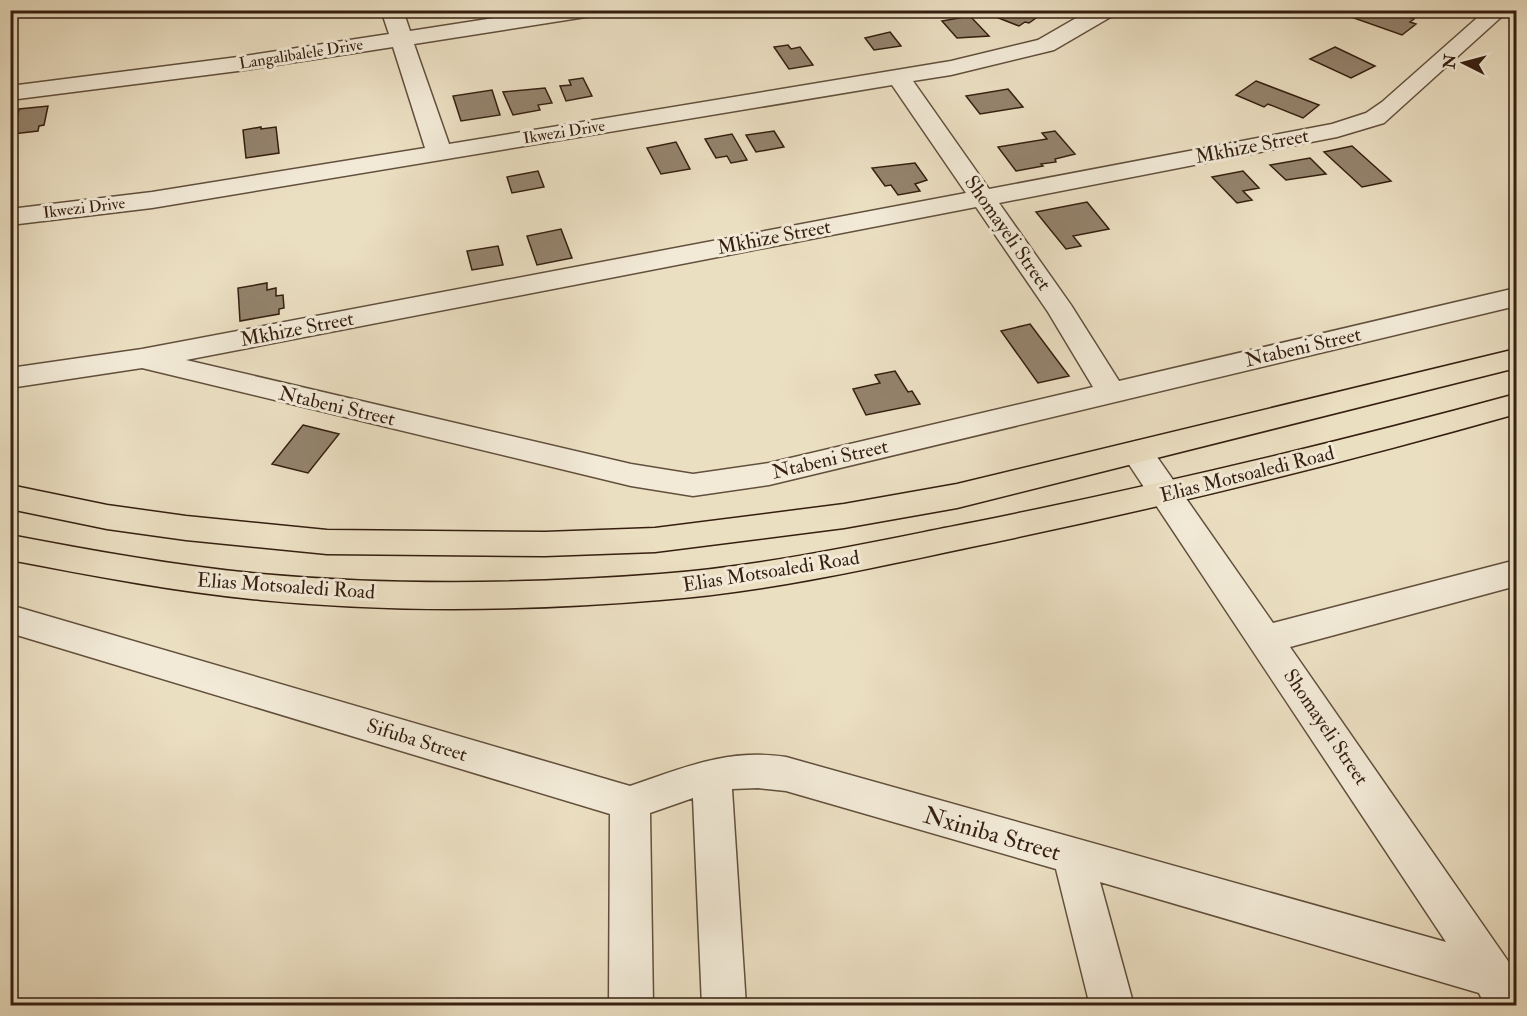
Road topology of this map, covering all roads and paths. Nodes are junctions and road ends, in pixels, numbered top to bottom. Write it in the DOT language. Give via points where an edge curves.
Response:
graph roads {
  1 [pos="392,10"];
  2 [pos="591,10"];
  3 [pos="1106,10"];
  4 [pos="1499,10"];
  5 [pos="402,39"];
  6 [pos="898,77"];
  7 [pos="10,93"];
  8 [pos="439,152"];
  9 [pos="983,196"];
  10 [pos="10,218"];
  11 [pos="1516,297"];
  12 [pos="1516,358"];
  13 [pos="141,359"];
  14 [pos="10,378"];
  15 [pos="1111,392"];
  16 [pos="1516,404"];
  17 [pos="1137,452"];
  18 [pos="1167,494"];
  19 [pos="10,497"];
  20 [pos="10,547"];
  21 [pos="1516,573"];
  22 [pos="10,619"];
  23 [pos="1265,639"];
  24 [pos="712,775"];
  25 [pos="630,802"];
  26 [pos="1073,857"];
  27 [pos="1501,991"];
  28 [pos="631,1005"];
  29 [pos="724,1005"];
  30 [pos="1112,1005"];
  1 -- 5 [label="street"];
  2 -- 5 [label="street, Langalibalele Drive"];
  3 -- 6 [label="street, Ikwezi Drive" via="1046,45"];
  4 -- 9 [label="street, Mkhize Street" via="1390,107 1359,124"];
  5 -- 7 [label="street, Langalibalele Drive"];
  5 -- 8 [label="street"];
  6 -- 8 [label="street, Ikwezi Drive"];
  6 -- 9 [label="street, Shomayeli Street"];
  8 -- 10 [label="street, Ikwezi Drive" via="152,200"];
  9 -- 13 [label="street, Mkhize Street"];
  9 -- 15 [label="street, Shomayeli Street"];
  11 -- 15 [label="street, Ntabeni Street"];
  12 -- 17 [label="main road"];
  13 -- 14 [label="street, Mkhize Street"];
  13 -- 15 [label="street, Ntabeni Street" via="631,475 693,484 769,474"];
  16 -- 18 [label="main road, Elias Motsoaledi Road"];
  17 -- 18 [label="street, Shomayeli Street"];
  17 -- 19 [label="main road" via="957,496 844,516 676,538 594,543 327,542 107,517"];
  18 -- 20 [label="main road, Elias Motsoaledi Road" via="768,574 663,587 585,591 416,595 208,582"];
  18 -- 23 [label="street, Shomayeli Street"];
  21 -- 23 [label="street"];
  22 -- 25 [label="street, Sifuba Street"];
  23 -- 27 [label="street, Shomayeli Street"];
  24 -- 25 [label="street, Nxiniba Street"];
  24 -- 26 [label="street, Nxiniba Street" via="744,770 786,774"];
  24 -- 29 [label="street"];
  25 -- 28 [label="street"];
  26 -- 27 [label="street, Nxiniba Street"];
  26 -- 30 [label="street"];
}
